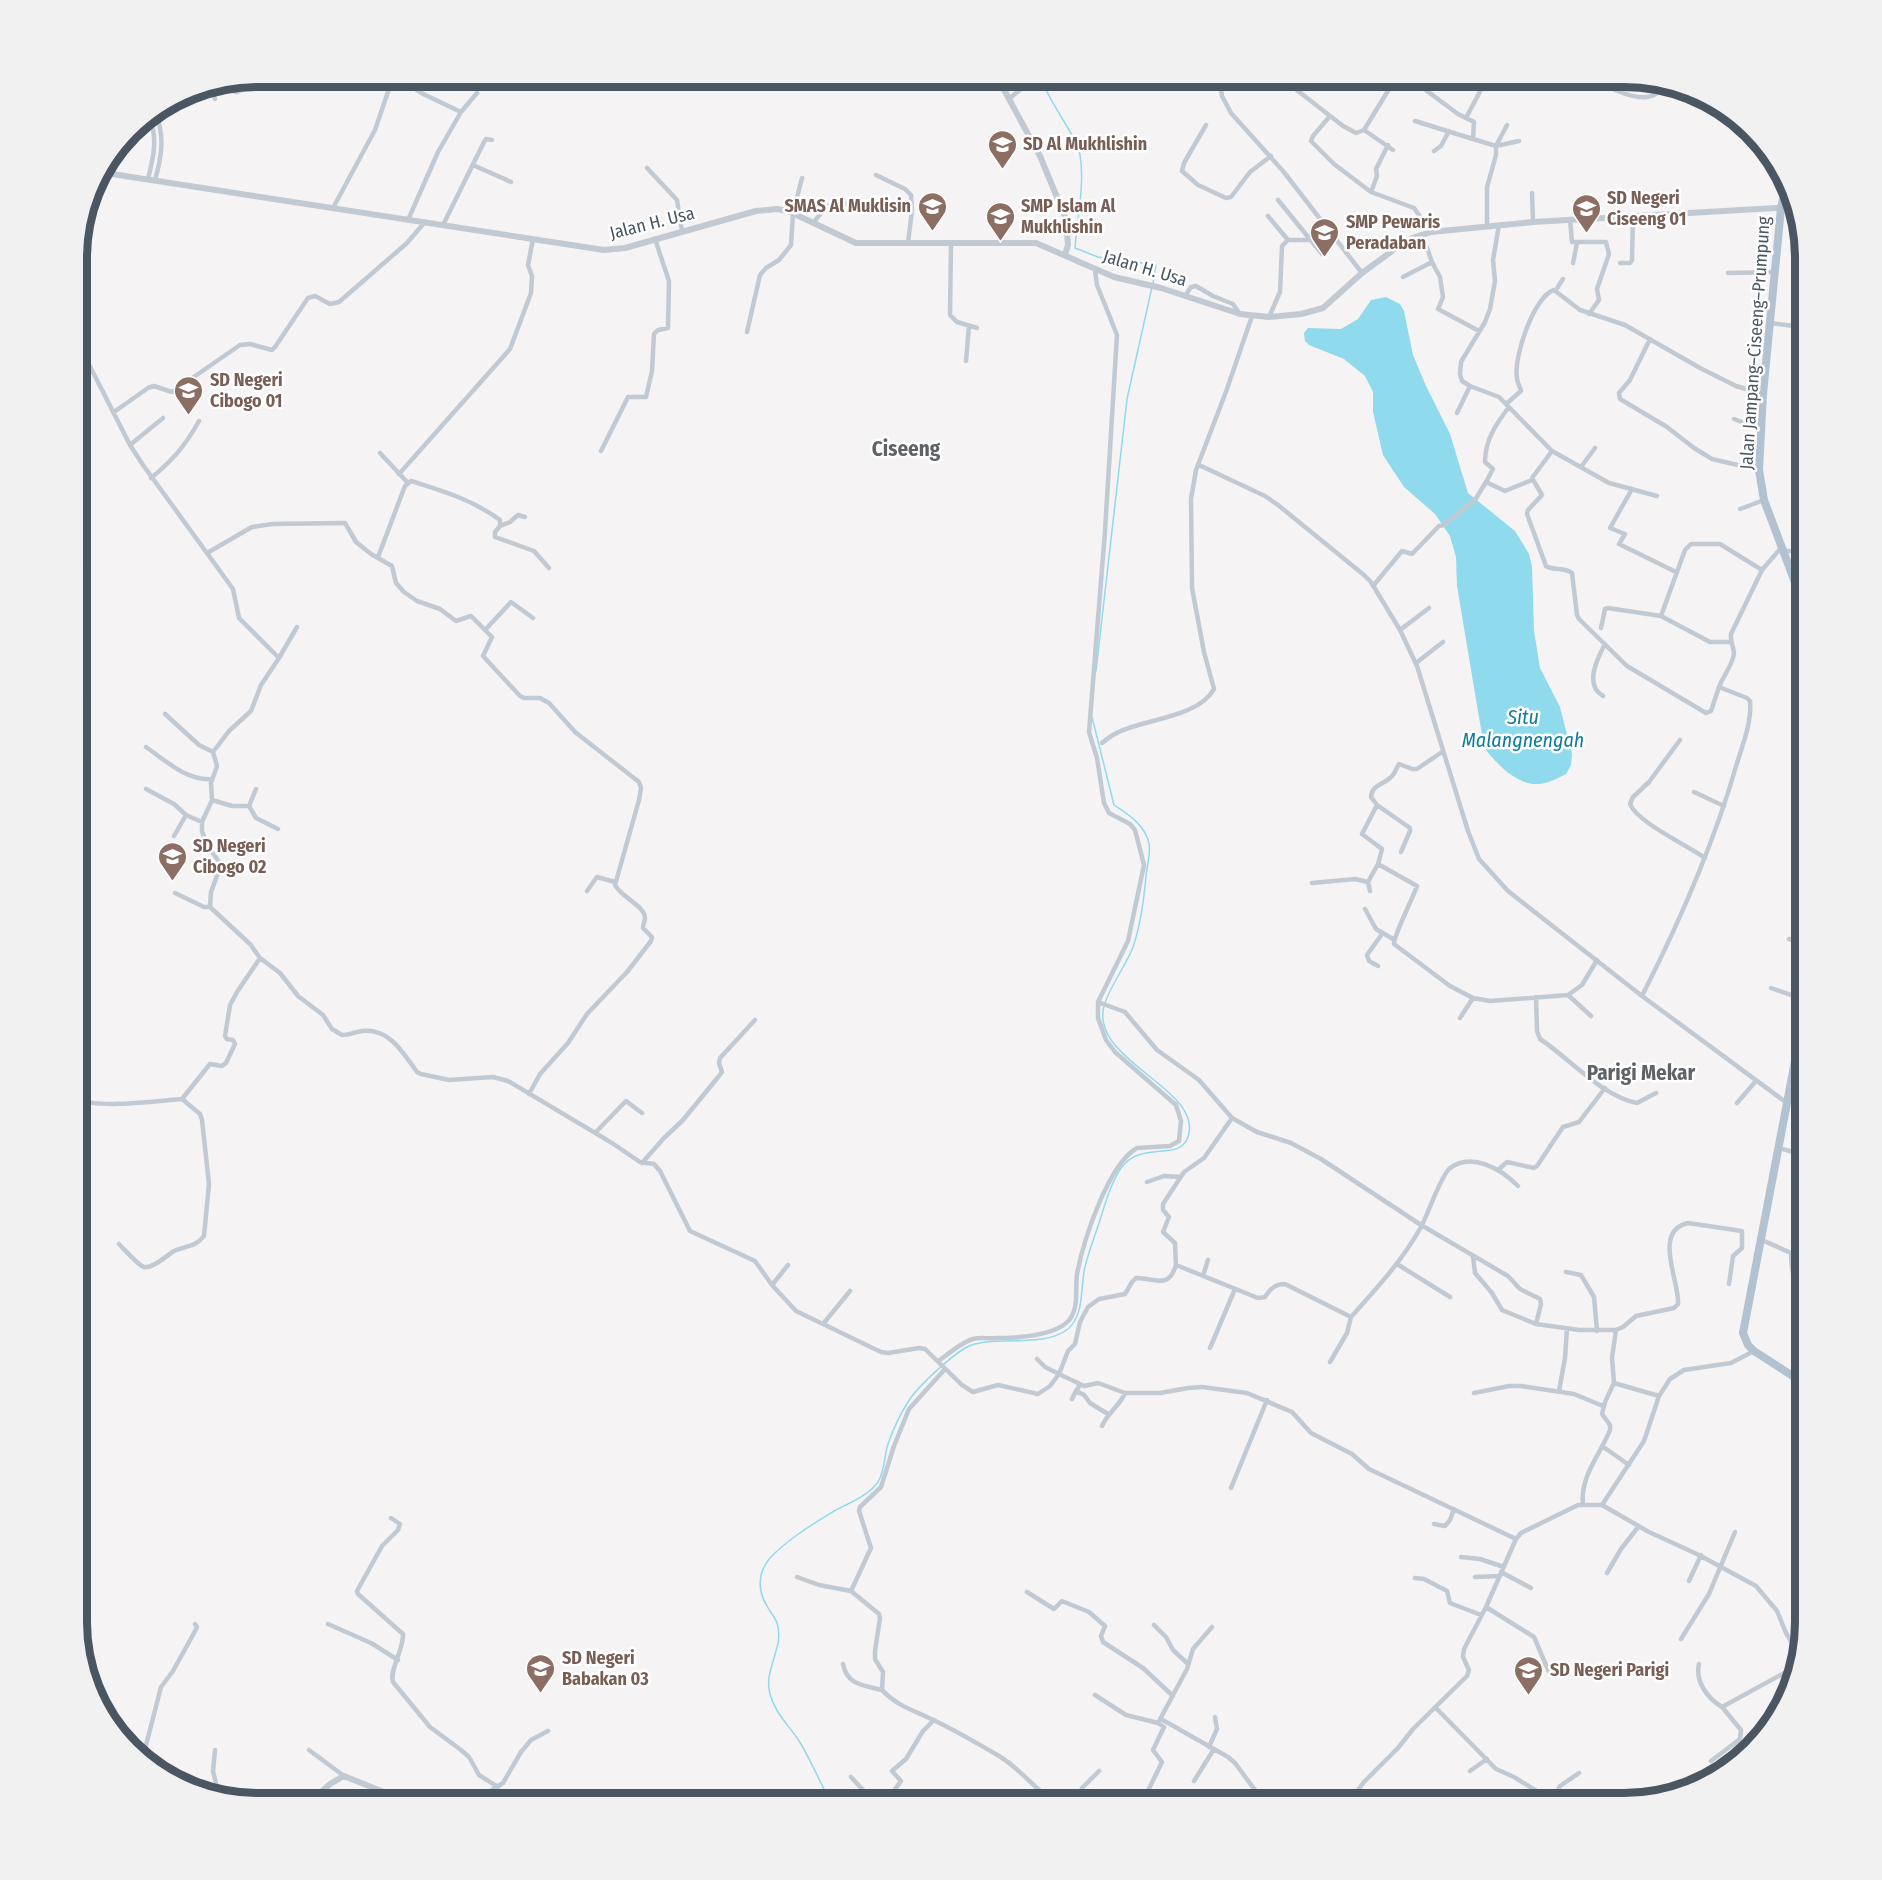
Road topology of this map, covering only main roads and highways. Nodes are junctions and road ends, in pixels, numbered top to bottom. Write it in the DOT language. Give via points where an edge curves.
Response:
graph roads {
  1 [pos="1783,196"];
  2 [pos="1795,582"];
  3 [pos="1795,1064"];
  4 [pos="1795,1377"];
  1 -- 2 [label="main road, Jalan Jampang–Ciseeng–Prumpung" via="1759,470 1764,500"];
  3 -- 4 [label="main road" via="1743,1326 1745,1340 1754,1351"];
}
